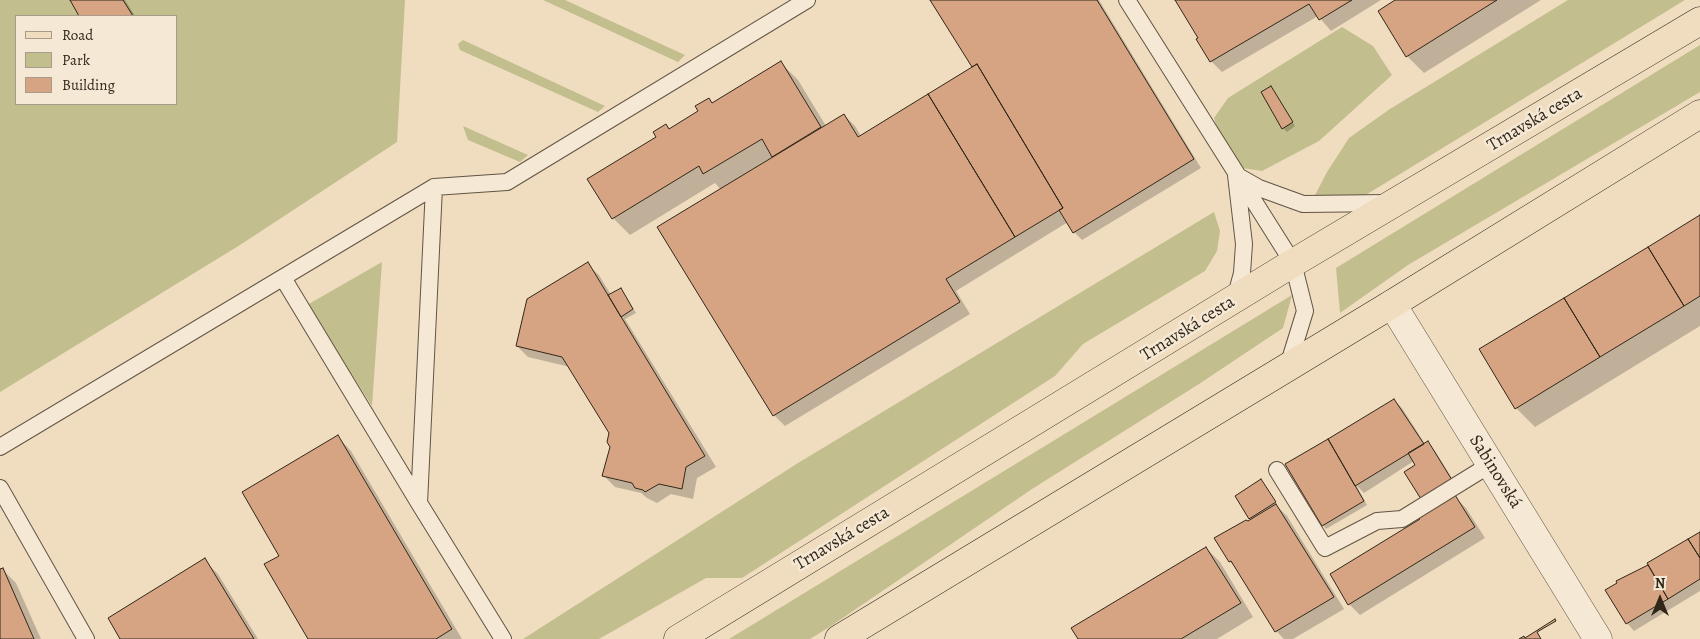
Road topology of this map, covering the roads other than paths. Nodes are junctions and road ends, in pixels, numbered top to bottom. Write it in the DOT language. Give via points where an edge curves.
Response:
graph roads {
  1 [pos="807,0"];
  2 [pos="1127,0"];
  3 [pos="1700,21"];
  4 [pos="1700,114"];
  5 [pos="1236,175"];
  6 [pos="434,187"];
  7 [pos="1395,202"];
  8 [pos="1293,263"];
  9 [pos="283,278"];
  10 [pos="1235,300"];
  11 [pos="1392,304"];
  12 [pos="1288,366"];
  13 [pos="0,447"];
  14 [pos="1490,464"];
  15 [pos="1277,470"];
  16 [pos="0,488"];
  17 [pos="419,503"];
  18 [pos="502,638"];
  19 [pos="86,639"];
  20 [pos="678,639"];
  21 [pos="839,639"];
  22 [pos="1598,639"];
  1 -- 6 [label="lane" via="507,182"];
  2 -- 5 [label="lane"];
  3 -- 7 [label="main road, Trnavská cesta"];
  4 -- 11 [label="main road"];
  5 -- 7 [label="lane" via="1259,188 1303,204"];
  5 -- 8 [label="lane"];
  5 -- 10 [label="lane" via="1244,244 1242,273"];
  6 -- 9 [label="lane"];
  6 -- 17 [label="lane"];
  7 -- 8 [label="main road, Trnavská cesta"];
  8 -- 10 [label="main road, Trnavská cesta"];
  8 -- 12 [label="lane" via="1305,311"];
  9 -- 13 [label="lane"];
  9 -- 17 [label="lane"];
  10 -- 20 [label="main road, Trnavská cesta"];
  11 -- 12 [label="main road"];
  11 -- 14 [label="street, Sabinovská"];
  12 -- 21 [label="main road"];
  14 -- 15 [label="lane" via="1402,518 1377,520 1325,548"];
  14 -- 22 [label="street, Sabinovská"];
  16 -- 19 [label="lane"];
  17 -- 18 [label="lane"];
}
